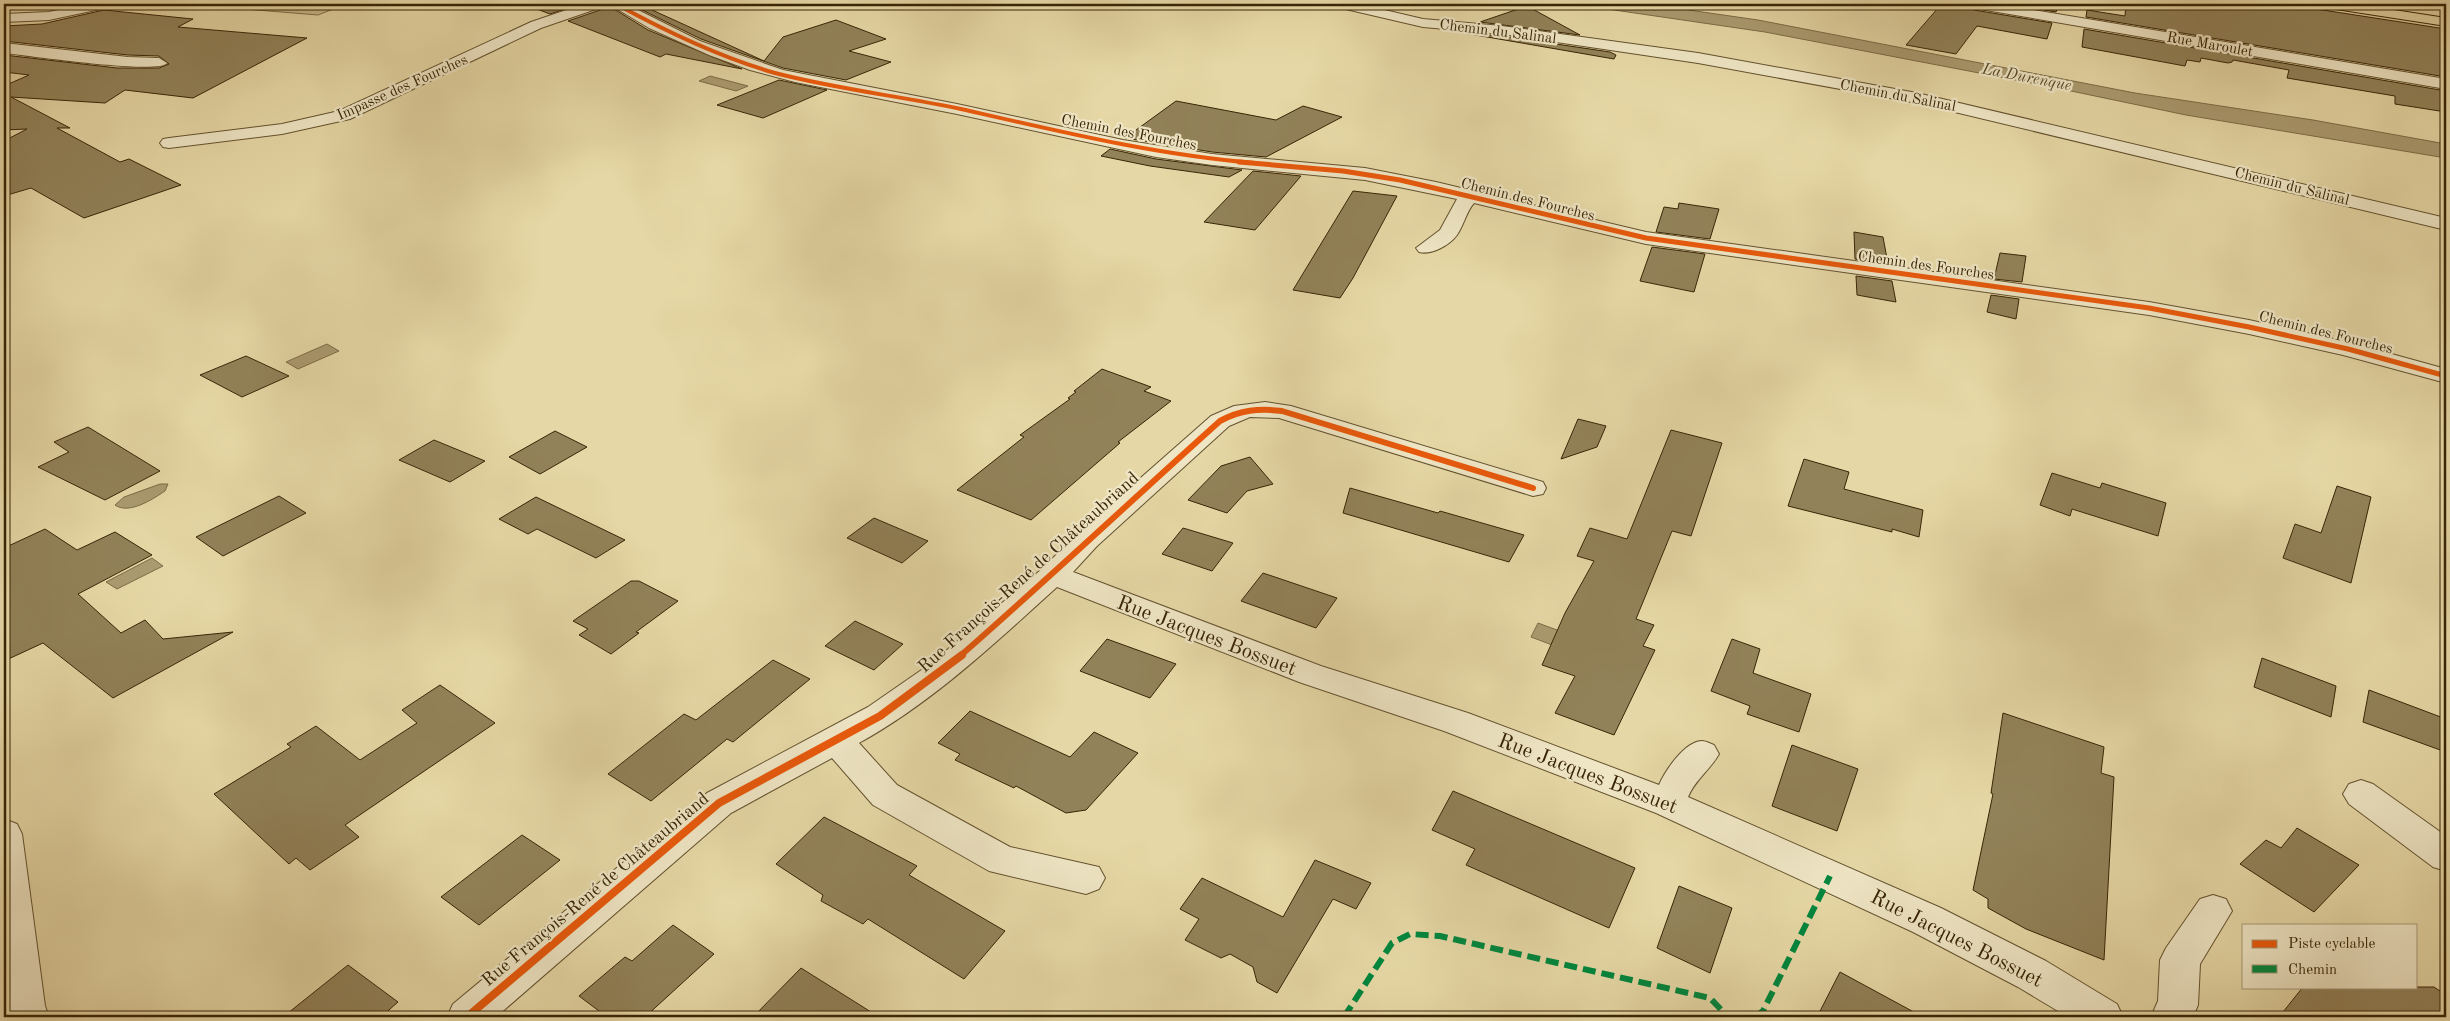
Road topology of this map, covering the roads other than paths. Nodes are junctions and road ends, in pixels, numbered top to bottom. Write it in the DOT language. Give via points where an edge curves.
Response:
graph roads {
  1 [pos="105,4"];
  2 [pos="597,4"];
  3 [pos="616,4"];
  4 [pos="1342,4"];
  5 [pos="1974,4"];
  6 [pos="2329,4"];
  7 [pos="38,16"];
  8 [pos="4,18"];
  9 [pos="2446,22"];
  10 [pos="4,33"];
  11 [pos="4,48"];
  12 [pos="160,63"];
  13 [pos="2446,84"];
  14 [pos="169,143"];
  15 [pos="1469,197"];
  16 [pos="2446,224"];
  17 [pos="1426,248"];
  18 [pos="2446,376"];
  19 [pos="1533,488"];
  20 [pos="1053,575"];
  21 [pos="837,741"];
  22 [pos="1702,754"];
  23 [pos="2361,794"];
  24 [pos="1668,802"];
  25 [pos="4,834"];
  26 [pos="2446,856"];
  27 [pos="1086,878"];
  28 [pos="2213,911"];
  29 [pos="28,1017"];
  30 [pos="467,1017"];
  31 [pos="2103,1017"];
  32 [pos="2171,1017"];
  1 -- 7 [label="street"];
  2 -- 14 [label="street, Impasse des Fourches" via="530,28 344,115 282,129"];
  3 -- 15 [label="street, Chemin des Fourches" via="668,33 706,49 805,80 923,101 1157,152 1352,172"];
  4 -- 16 [label="street, Chemin du Salinal" via="1423,23 1502,30 1698,58 1917,98"];
  5 -- 13 [label="street, Rue Maroulet"];
  6 -- 9 [label="main road"];
  7 -- 8 [label="street"];
  7 -- 10 [label="street"];
  11 -- 12 [label="street"];
  15 -- 17 [label="street" via="1460,207 1448,233"];
  15 -- 18 [label="street, Chemin des Fourches" via="1646,238 2222,320 2342,347"];
  19 -- 20 [label="street, Rue François-René de Châteaubriand" via="1282,411 1265,408 1247,410 1220,422 1087,540"];
  20 -- 21 [label="street, Rue François-René de Châteaubriand" via="944,670 880,716"];
  20 -- 24 [label="street, Rue Jacques Bossuet" via="1310,674 1456,722"];
  21 -- 27 [label="street" via="885,795 1002,860"];
  21 -- 30 [label="street, Rue François-René de Châteaubriand" via="719,803"];
  22 -- 24 [label="street" via="1679,778"];
  23 -- 26 [label="street"];
  24 -- 31 [label="street, Rue Jacques Bossuet" via="1926,920 2032,974"];
  25 -- 29 [label="street"];
  28 -- 32 [label="street" via="2180,960 2178,1005"];
}
